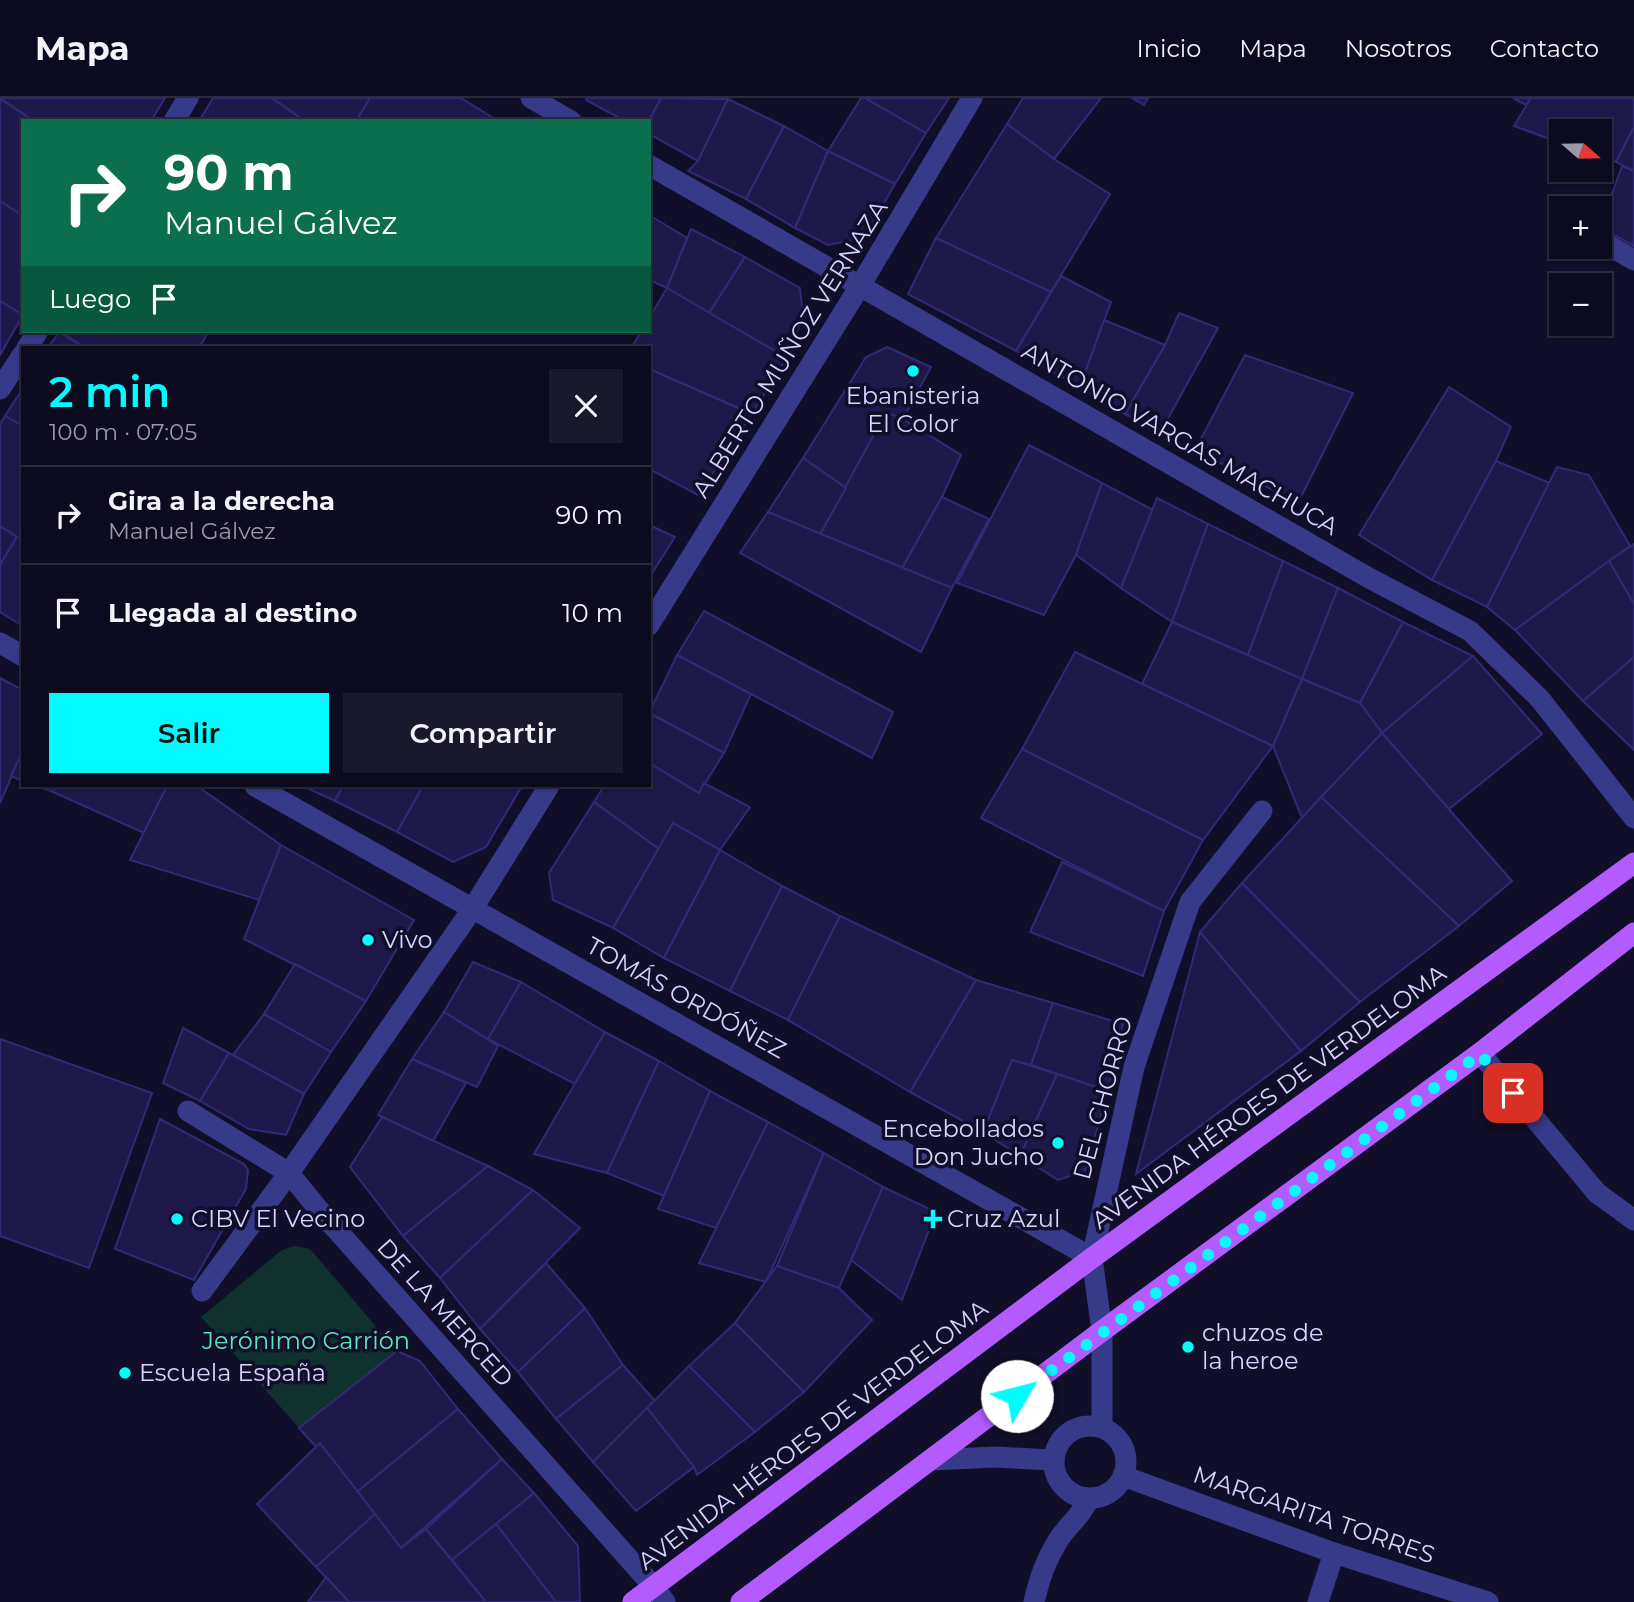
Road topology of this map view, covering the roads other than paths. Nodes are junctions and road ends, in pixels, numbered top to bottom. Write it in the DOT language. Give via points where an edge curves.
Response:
graph roads {
  1 [pos="188,98"];
  2 [pos="531,98"];
  3 [pos="972,98"];
  4 [pos="175,119"];
  5 [pos="568,119"];
  6 [pos="651,166"];
  7 [pos="1612,247"];
  8 [pos="1634,260"];
  9 [pos="860,286"];
  10 [pos="21,357"];
  11 [pos="0,389"];
  12 [pos="651,622"];
  13 [pos="0,643"];
  14 [pos="21,655"];
  15 [pos="256,787"];
  16 [pos="549,787"];
  17 [pos="1262,811"];
  18 [pos="1634,818"];
  19 [pos="1634,863"];
  20 [pos="473,908"];
  21 [pos="1634,933"];
  22 [pos="1480,1054"];
  23 [pos="188,1111"];
  24 [pos="289,1173"];
  25 [pos="1634,1220"];
  26 [pos="1092,1258"];
  27 [pos="202,1291"];
  28 [pos="1102,1331"];
  29 [pos="1102,1427"];
  30 [pos="932,1460"];
  31 [pos="1054,1461"];
  32 [pos="1123,1476"];
  33 [pos="1090,1499"];
  34 [pos="1334,1553"];
  35 [pos="660,1595"];
  36 [pos="634,1602"];
  37 [pos="741,1602"];
  38 [pos="1034,1602"];
  39 [pos="1318,1602"];
  40 [pos="1488,1602"];
  1 -- 4 [label="street"];
  2 -- 5 [label="street"];
  3 -- 9 [label="street, ALBERTO MUÑOZ VERNAZA"];
  6 -- 9 [label="street, ANTONIO VARGAS MACHUCA"];
  7 -- 8 [label="street"];
  9 -- 12 [label="street, ALBERTO MUÑOZ VERNAZA"];
  9 -- 18 [label="street, ANTONIO VARGAS MACHUCA" via="1368,578 1470,631 1540,699"];
  10 -- 11 [label="street"];
  13 -- 14 [label="street"];
  15 -- 20 [label="street, TOMÁS ORDÓÑEZ"];
  16 -- 20 [label="street"];
  17 -- 26 [label="street, DEL CHORRO" via="1190,902 1134,1067"];
  19 -- 26 [label="main road, AVENIDA HÉROES DE VERDELOMA"];
  20 -- 24 [label="street"];
  20 -- 26 [label="street, TOMÁS ORDÓÑEZ"];
  21 -- 22 [label="main road"];
  22 -- 25 [label="street" via="1597,1194"];
  22 -- 28 [label="main road"];
  23 -- 24 [label="street"];
  24 -- 27 [label="street"];
  24 -- 35 [label="street, DE LA MERCED"];
  26 -- 28 [label="street, DEL CHORRO"];
  26 -- 35 [label="main road, AVENIDA HÉROES DE VERDELOMA"];
  28 -- 29 [label="street, DEL CHORRO"];
  28 -- 30 [label="main road"];
  29 -- 31 [label="street" via="1069,1432"];
  29 -- 32 [label="street" via="1112,1432 1125,1451"];
  30 -- 31 [label="street" via="994,1457"];
  30 -- 37 [label="main road"];
  31 -- 33 [label="street" via="1067,1491"];
  32 -- 33 [label="street" via="1111,1492"];
  32 -- 34 [label="street, MARGARITA TORRES"];
  33 -- 38 [label="street" via="1041,1571"];
  34 -- 39 [label="street"];
  34 -- 40 [label="street, MARGARITA TORRES"];
  35 -- 36 [label="main road, AVENIDA HÉROES DE VERDELOMA"];
}
